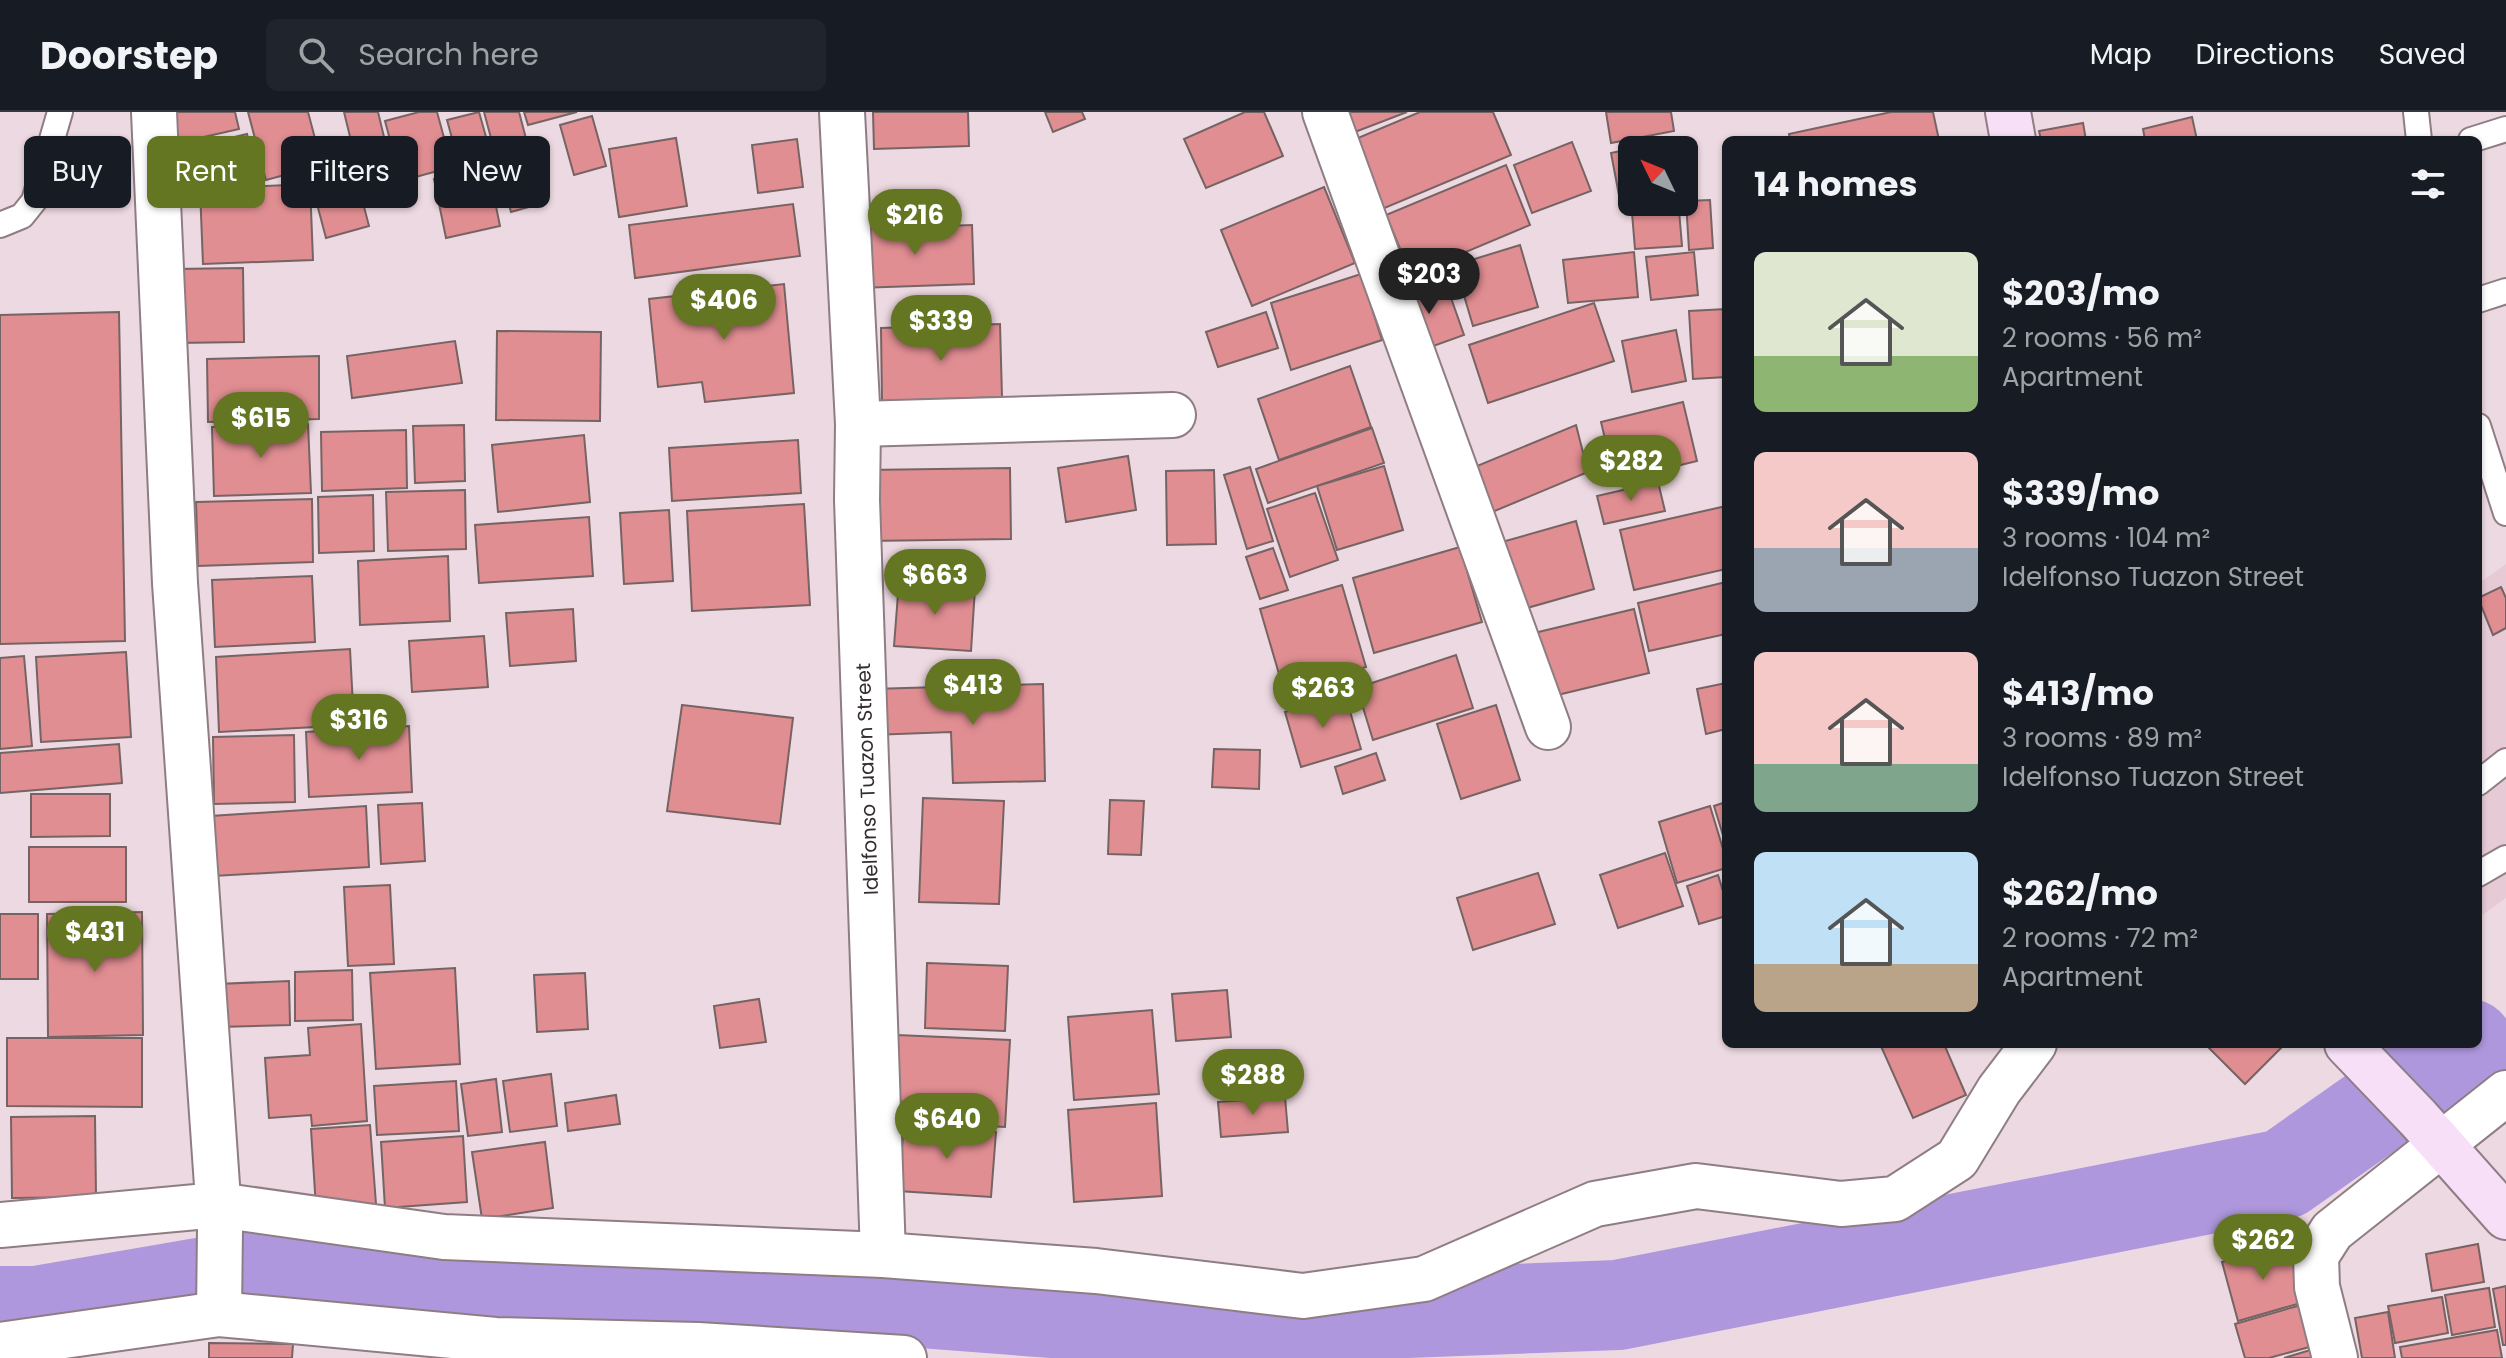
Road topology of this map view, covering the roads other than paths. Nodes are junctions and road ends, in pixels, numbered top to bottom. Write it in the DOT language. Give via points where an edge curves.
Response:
graph roads {
  1 [pos="60,112"];
  2 [pos="154,112"];
  3 [pos="842,112"];
  4 [pos="1325,112"];
  5 [pos="2008,112"];
  6 [pos="2416,112"];
  7 [pos="2506,129"];
  8 [pos="2012,136"];
  9 [pos="2419,136"];
  10 [pos="2482,137"];
  11 [pos="0,225"];
  12 [pos="2506,291"];
  13 [pos="2482,299"];
  14 [pos="1173,415"];
  15 [pos="858,424"];
  16 [pos="2482,438"];
  17 [pos="2506,513"];
  18 [pos="1548,727"];
  19 [pos="2506,761"];
  20 [pos="2482,780"];
  21 [pos="2506,858"];
  22 [pos="2482,872"];
  23 [pos="2031,1048"];
  24 [pos="2351,1048"];
  25 [pos="2506,1093"];
  26 [pos="2429,1131"];
  27 [pos="219,1216"];
  28 [pos="2506,1217"];
  29 [pos="0,1225"];
  30 [pos="883,1255"];
  31 [pos="219,1304"];
  32 [pos="0,1345"];
  33 [pos="904,1358"];
  34 [pos="2335,1358"];
  1 -- 11 [label="lane" via="34,201 22,216"];
  2 -- 27 [label="street" via="175,583"];
  3 -- 15 [label="street, Idelfonso Tuazon Street"];
  4 -- 18 [label="street"];
  5 -- 8 [label="street"];
  6 -- 9 [label="lane"];
  7 -- 10 [label="lane"];
  12 -- 13 [label="lane"];
  14 -- 15 [label="street"];
  15 -- 30 [label="street, Idelfonso Tuazon Street"];
  16 -- 17 [label="lane"];
  19 -- 20 [label="lane"];
  21 -- 22 [label="lane"];
  23 -- 30 [label="street" via="1957,1159 1895,1199 1841,1204 1696,1186 1595,1204 1424,1279 1303,1296 1096,1271"];
  24 -- 26 [label="street"];
  25 -- 26 [label="street"];
  26 -- 28 [label="street"];
  26 -- 34 [label="street" via="2332,1231 2316,1256 2317,1287"];
  27 -- 29 [label="street"];
  27 -- 30 [label="street" via="444,1237"];
  27 -- 31 [label="street"];
  31 -- 32 [label="street"];
  31 -- 33 [label="street" via="495,1340"];
}
